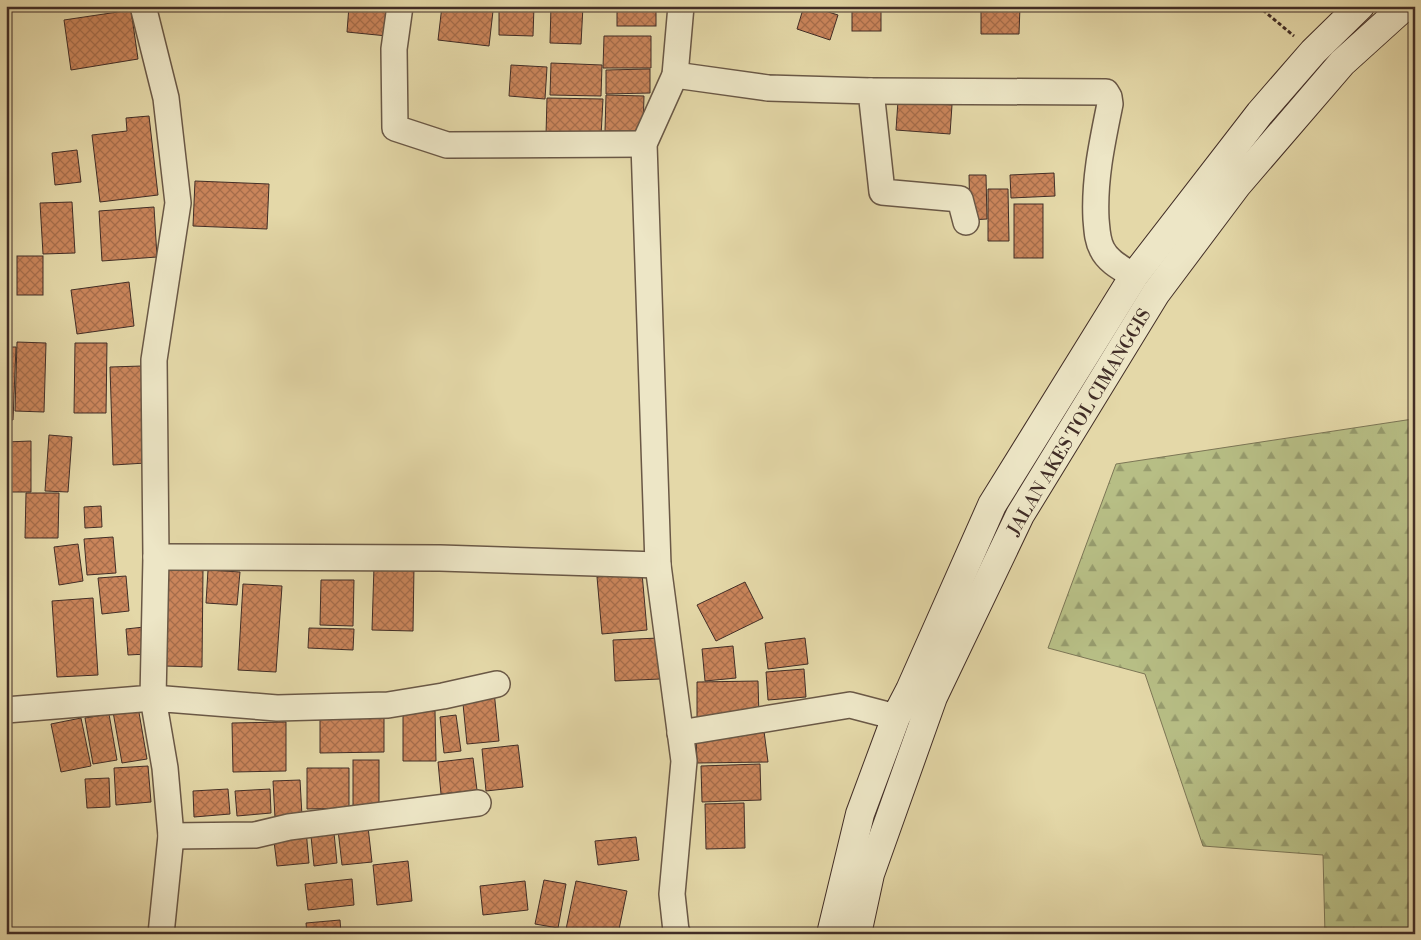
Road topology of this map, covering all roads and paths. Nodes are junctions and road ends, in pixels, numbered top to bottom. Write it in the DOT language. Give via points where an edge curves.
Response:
graph roads {
  1 [pos="143,6"];
  2 [pos="400,6"];
  3 [pos="681,6"];
  4 [pos="1258,6"];
  5 [pos="1360,6"];
  6 [pos="1405,6"];
  7 [pos="1313,52"];
  8 [pos="675,75"];
  9 [pos="871,91"];
  10 [pos="644,144"];
  11 [pos="966,222"];
  12 [pos="1134,276"];
  13 [pos="156,557"];
  14 [pos="658,565"];
  15 [pos="496,684"];
  16 [pos="922,694"];
  17 [pos="153,698"];
  18 [pos="6,710"];
  19 [pos="896,716"];
  20 [pos="680,733"];
  21 [pos="478,803"];
  22 [pos="171,836"];
  23 [pos="162,934"];
  24 [pos="678,934"];
  25 [pos="831,934"];
  26 [pos="857,934"];
  1 -- 13 [label="street" via="166,98 178,203 154,360"];
  2 -- 10 [label="street" via="394,49 395,128 447,145"];
  3 -- 8 [label="street"];
  4 -- 7 [label="path"];
  5 -- 7 [label="main road, JALAN AKES TOL CIMANGGIS"];
  6 -- 16 [label="main road, JALAN AKES TOL CIMANGGIS" via="1342,63 1237,184 1156,294 1020,515"];
  7 -- 12 [label="main road, JALAN AKES TOL CIMANGGIS" via="1260,113"];
  8 -- 9 [label="street" via="768,88"];
  8 -- 10 [label="street"];
  9 -- 11 [label="street" via="882,192 960,199"];
  9 -- 12 [label="street" via="1106,92 1110,104 1099,155 1095,201 1097,234 1110,261"];
  10 -- 14 [label="street"];
  12 -- 16 [label="main road, JALAN AKES TOL CIMANGGIS" via="992,505"];
  13 -- 14 [label="street" via="440,558"];
  13 -- 17 [label="street"];
  14 -- 20 [label="street"];
  15 -- 17 [label="street" via="388,705 277,708"];
  16 -- 19 [label="main road, JALAN AKES TOL CIMANGGIS"];
  16 -- 26 [label="main road, JALAN AKES TOL CIMANGGIS" via="870,874"];
  17 -- 18 [label="street"];
  17 -- 22 [label="street" via="165,768"];
  19 -- 20 [label="street" via="850,705"];
  19 -- 25 [label="main road, JALAN AKES TOL CIMANGGIS" via="860,814"];
  20 -- 24 [label="street" via="684,761 672,894"];
  21 -- 22 [label="street" via="289,827 255,835"];
  22 -- 23 [label="street"];
}
